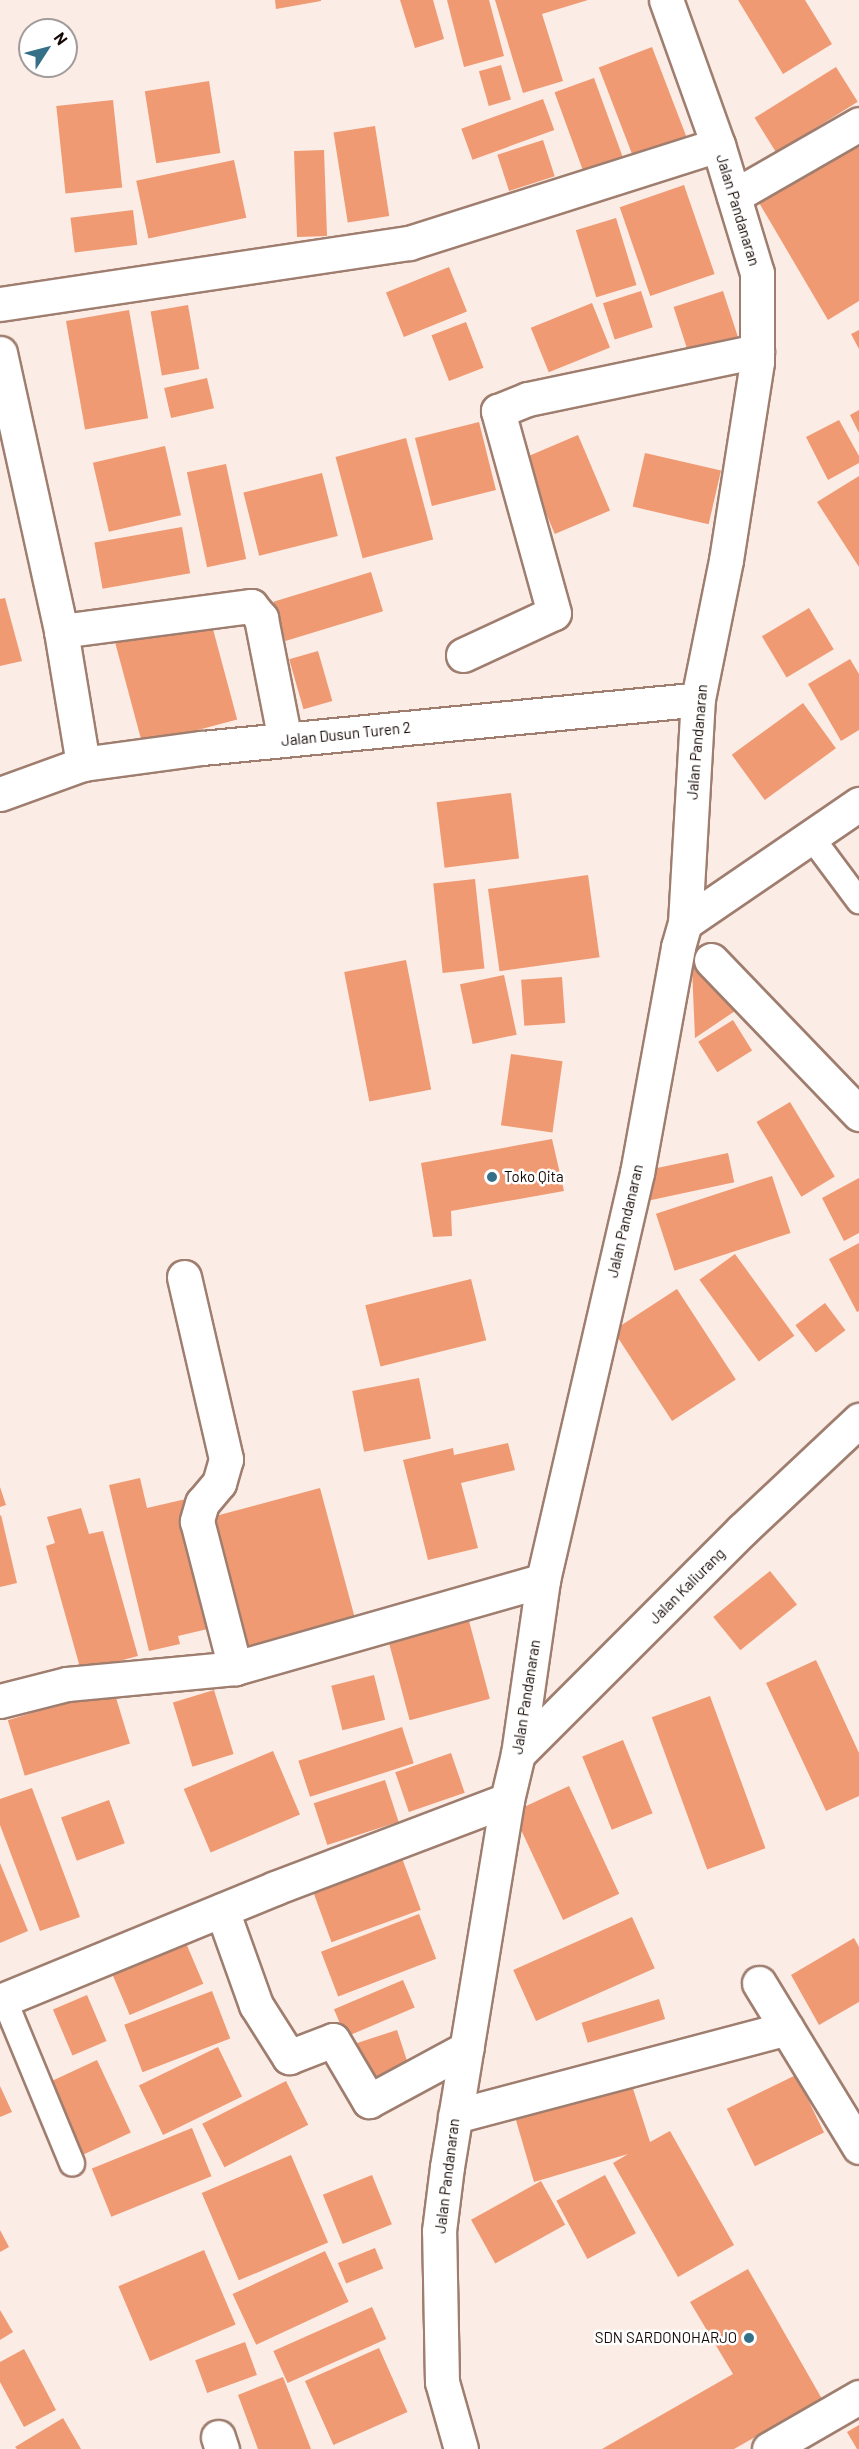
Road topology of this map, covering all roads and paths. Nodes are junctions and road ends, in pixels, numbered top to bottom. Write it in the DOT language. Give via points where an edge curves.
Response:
graph roads {
  1 [pos="666,0"];
  2 [pos="859,124"];
  3 [pos="718,145"];
  4 [pos="734,196"];
  5 [pos="0,304"];
  6 [pos="757,351"];
  7 [pos="0,352"];
  8 [pos="61,631"];
  9 [pos="463,655"];
  10 [pos="698,699"];
  11 [pos="285,740"];
  12 [pos="84,764"];
  13 [pos="0,794"];
  14 [pos="859,804"];
  15 [pos="812,838"];
  16 [pos="859,902"];
  17 [pos="685,923"];
  18 [pos="711,960"];
  19 [pos="859,1114"];
  20 [pos="184,1277"];
  21 [pos="859,1420"];
  22 [pos="543,1580"];
  23 [pos="235,1668"];
  24 [pos="0,1701"];
  25 [pos="518,1754"];
  26 [pos="507,1800"];
  27 [pos="222,1910"];
  28 [pos="759,1983"];
  29 [pos="2,2000"];
  30 [pos="787,2028"];
  31 [pos="467,2048"];
  32 [pos="455,2116"];
  33 [pos="859,2147"];
  34 [pos="72,2163"];
  35 [pos="859,2397"];
  36 [pos="461,2449"];
  37 [pos="769,2449"];
  1 -- 3 [label="street, Jalan Pandanaran"];
  2 -- 4 [label="street"];
  3 -- 4 [label="street, Jalan Pandanaran"];
  3 -- 5 [label="street" via="409,243"];
  4 -- 6 [label="street, Jalan Pandanaran" via="757,273"];
  6 -- 9 [label="street" via="528,399 498,411 554,613"];
  6 -- 10 [label="street, Jalan Pandanaran" via="726,560"];
  7 -- 8 [label="street"];
  8 -- 11 [label="street" via="251,606 261,618"];
  8 -- 12 [label="street"];
  10 -- 11 [label="street, Jalan Dusun Turen 2"];
  10 -- 17 [label="street, Jalan Pandanaran"];
  11 -- 12 [label="street, Jalan Dusun Turen 2"];
  12 -- 13 [label="street, Jalan Dusun Turen 2"];
  14 -- 15 [label="street"];
  15 -- 16 [label="lane"];
  15 -- 17 [label="street"];
  17 -- 22 [label="street, Jalan Pandanaran" via="637,1173"];
  18 -- 19 [label="street"];
  20 -- 23 [label="street" via="226,1459 219,1483 202,1503 197,1521"];
  21 -- 25 [label="street, Jalan Kaliurang" via="742,1530"];
  22 -- 23 [label="street"];
  22 -- 25 [label="street, Jalan Pandanaran"];
  23 -- 24 [label="street" via="67,1684"];
  25 -- 26 [label="street, Jalan Pandanaran"];
  26 -- 27 [label="street"];
  26 -- 31 [label="street, Jalan Pandanaran"];
  27 -- 29 [label="street"];
  27 -- 31 [label="street" via="256,2005 289,2057 333,2040 369,2101"];
  28 -- 30 [label="street"];
  29 -- 34 [label="lane"];
  30 -- 32 [label="street"];
  30 -- 33 [label="street"];
  31 -- 32 [label="street, Jalan Pandanaran"];
  32 -- 36 [label="street, Jalan Pandanaran" via="439,2231 438,2314 442,2382"];
  35 -- 37 [label="street"];
}
